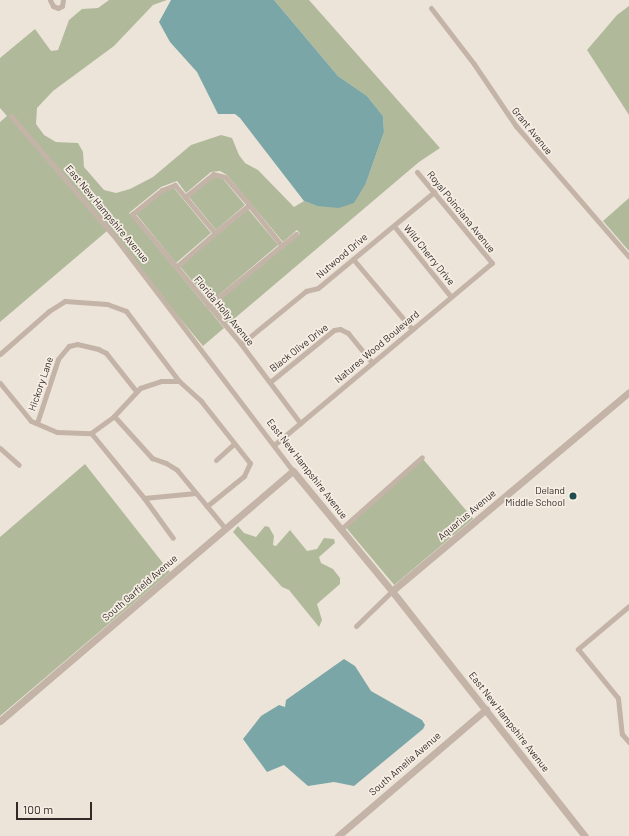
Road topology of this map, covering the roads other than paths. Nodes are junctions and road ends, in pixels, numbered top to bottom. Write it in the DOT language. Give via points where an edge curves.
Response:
graph roads {
  1 [pos="51,0"];
  2 [pos="63,0"];
  3 [pos="431,8"];
  4 [pos="11,116"];
  5 [pos="417,172"];
  6 [pos="434,192"];
  7 [pos="185,197"];
  8 [pos="249,205"];
  9 [pos="394,226"];
  10 [pos="215,233"];
  11 [pos="296,234"];
  12 [pos="282,246"];
  13 [pos="629,257"];
  14 [pos="353,259"];
  15 [pos="492,263"];
  16 [pos="176,267"];
  17 [pos="451,296"];
  18 [pos="208,306"];
  19 [pos="412,329"];
  20 [pos="241,344"];
  21 [pos="0,354"];
  22 [pos="372,363"];
  23 [pos="179,381"];
  24 [pos="270,382"];
  25 [pos="0,383"];
  26 [pos="136,392"];
  27 [pos="629,392"];
  28 [pos="114,416"];
  29 [pos="37,423"];
  30 [pos="300,423"];
  31 [pos="92,433"];
  32 [pos="234,444"];
  33 [pos="274,444"];
  34 [pos="0,448"];
  35 [pos="422,457"];
  36 [pos="216,460"];
  37 [pos="19,465"];
  38 [pos="293,471"];
  39 [pos="196,493"];
  40 [pos="144,498"];
  41 [pos="207,506"];
  42 [pos="225,528"];
  43 [pos="341,529"];
  44 [pos="173,538"];
  45 [pos="392,591"];
  46 [pos="629,606"];
  47 [pos="356,626"];
  48 [pos="486,709"];
  49 [pos="0,721"];
  50 [pos="629,742"];
  51 [pos="338,836"];
  52 [pos="585,836"];
  1 -- 2 [label="street" via="53,6 58,8 62,6"];
  3 -- 13 [label="street, Grant Avenue" via="474,64 516,126"];
  4 -- 33 [label="street, East New Hampshire Avenue" via="114,236"];
  5 -- 6 [label="street, Royal Poinciana Avenue"];
  6 -- 9 [label="street, Nutwood Drive"];
  6 -- 15 [label="street, Royal Poinciana Avenue"];
  7 -- 8 [label="street" via="213,174 219,174 225,176"];
  7 -- 10 [label="street"];
  7 -- 16 [label="street, Florida Holly Avenue" via="175,185 162,190 132,214"];
  8 -- 10 [label="street"];
  8 -- 12 [label="street"];
  9 -- 14 [label="street, Nutwood Drive"];
  9 -- 17 [label="street, Wild Cherry Drive"];
  10 -- 16 [label="street"];
  11 -- 12 [label="street"];
  12 -- 18 [label="street"];
  14 -- 19 [label="street"];
  14 -- 20 [label="street, Nutwood Drive" via="318,288 306,291"];
  15 -- 17 [label="street, Natures Wood Boulevard"];
  16 -- 18 [label="street, Florida Holly Avenue"];
  17 -- 19 [label="street, Natures Wood Boulevard"];
  18 -- 20 [label="street, Florida Holly Avenue"];
  19 -- 22 [label="street, Natures Wood Boulevard"];
  20 -- 24 [label="street, Florida Holly Avenue"];
  21 -- 23 [label="street" via="58,304 65,300 91,302 126,311"];
  22 -- 24 [label="street, Black Olive Drive" via="344,330 334,330"];
  22 -- 30 [label="street, Natures Wood Boulevard"];
  23 -- 26 [label="street" via="161,380"];
  23 -- 32 [label="street" via="201,401"];
  24 -- 30 [label="street, Florida Holly Avenue"];
  25 -- 29 [label="street" via="31,421"];
  26 -- 28 [label="street"];
  26 -- 29 [label="street, Hickory Lane" via="106,353 84,346 69,346 58,359"];
  27 -- 45 [label="street, Aquarius Avenue"];
  28 -- 31 [label="street"];
  28 -- 39 [label="street" via="152,458 166,462 177,470"];
  29 -- 31 [label="street" via="57,432"];
  30 -- 33 [label="street, Natures Wood Boulevard"];
  31 -- 40 [label="street"];
  32 -- 36 [label="street"];
  32 -- 41 [label="street" via="250,463 250,467 244,476"];
  33 -- 38 [label="street, East New Hampshire Avenue"];
  34 -- 37 [label="street"];
  35 -- 43 [label="street"];
  38 -- 42 [label="street, South Garfield Avenue"];
  38 -- 43 [label="street, East New Hampshire Avenue"];
  39 -- 40 [label="street"];
  39 -- 41 [label="street"];
  40 -- 44 [label="street"];
  41 -- 42 [label="street"];
  42 -- 49 [label="street, South Garfield Avenue"];
  43 -- 45 [label="street, East New Hampshire Avenue"];
  45 -- 47 [label="street, Aquarius Avenue"];
  45 -- 48 [label="street, East New Hampshire Avenue"];
  46 -- 50 [label="street" via="578,648 618,698 622,734"];
  48 -- 51 [label="street, South Amelia Avenue"];
  48 -- 52 [label="street, East New Hampshire Avenue"];
}
